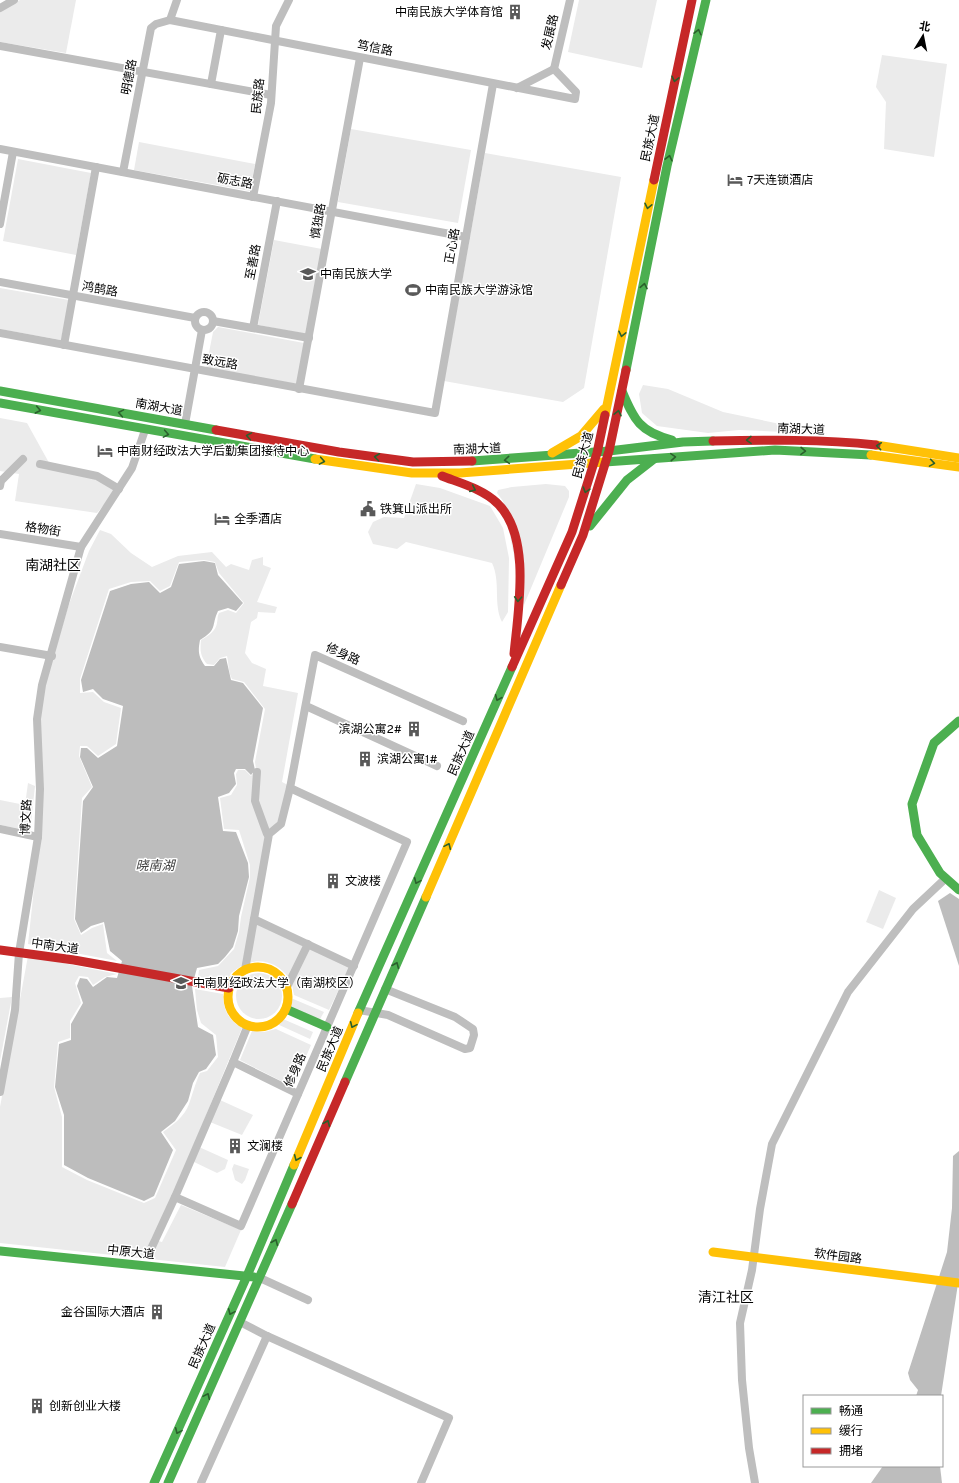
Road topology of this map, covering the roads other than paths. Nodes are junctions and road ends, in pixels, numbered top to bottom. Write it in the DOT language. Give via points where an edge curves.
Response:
graph roads {
  1 [pos="14,0"];
  2 [pos="177,0"];
  3 [pos="289,0"];
  4 [pos="570,0"];
  5 [pos="692,0"];
  6 [pos="706,0"];
  7 [pos="0,8"];
  8 [pos="170,20"];
  9 [pos="221,30"];
  10 [pos="274,41"];
  11 [pos="0,46"];
  12 [pos="360,58"];
  13 [pos="554,69"];
  14 [pos="142,72"];
  15 [pos="211,84"];
  16 [pos="493,84"];
  17 [pos="517,88"];
  18 [pos="272,95"];
  19 [pos="0,150"];
  20 [pos="13,152"];
  21 [pos="96,168"];
  22 [pos="123,172"];
  23 [pos="253,197"];
  24 [pos="276,201"];
  25 [pos="332,212"];
  26 [pos="0,224"];
  27 [pos="466,237"];
  28 [pos="0,282"];
  29 [pos="73,296"];
  30 [pos="195,318"];
  31 [pos="214,321"];
  32 [pos="253,328"];
  33 [pos="202,330"];
  34 [pos="0,333"];
  35 [pos="309,338"];
  36 [pos="64,345"];
  37 [pos="195,369"];
  38 [pos="300,388"];
  39 [pos="0,391"];
  40 [pos="622,391"];
  41 [pos="0,403"];
  42 [pos="608,403"];
  43 [pos="435,413"];
  44 [pos="185,424"];
  45 [pos="144,430"];
  46 [pos="683,442"];
  47 [pos="610,451"];
  48 [pos="597,453"];
  49 [pos="546,456"];
  50 [pos="655,458"];
  51 [pos="959,458"];
  52 [pos="23,460"];
  53 [pos="606,463"];
  54 [pos="40,464"];
  55 [pos="594,464"];
  56 [pos="959,467"];
  57 [pos="437,474"];
  58 [pos="0,483"];
  59 [pos="119,489"];
  60 [pos="0,534"];
  61 [pos="583,535"];
  62 [pos="81,547"];
  63 [pos="0,647"];
  64 [pos="52,656"];
  65 [pos="513,662"];
  66 [pos="306,706"];
  67 [pos="464,721"];
  68 [pos="959,721"];
  69 [pos="436,766"];
  70 [pos="257,772"];
  71 [pos="290,788"];
  72 [pos="0,829"];
  73 [pos="267,834"];
  74 [pos="38,837"];
  75 [pos="946,878"];
  76 [pos="959,890"];
  77 [pos="254,919"];
  78 [pos="308,944"];
  79 [pos="0,950"];
  80 [pos="19,953"];
  81 [pos="354,966"];
  82 [pos="244,970"];
  83 [pos="287,987"];
  84 [pos="230,988"];
  85 [pos="386,989"];
  86 [pos="286,1010"];
  87 [pos="360,1010"];
  88 [pos="374,1014"];
  89 [pos="248,1025"];
  90 [pos="327,1027"];
  91 [pos="233,1062"];
  92 [pos="0,1092"];
  93 [pos="298,1094"];
  94 [pos="175,1197"];
  95 [pos="0,1251"];
  96 [pos="150,1251"];
  97 [pos="714,1252"];
  98 [pos="752,1258"];
  99 [pos="246,1276"];
  100 [pos="260,1278"];
  101 [pos="959,1283"];
  102 [pos="308,1300"];
  103 [pos="240,1322"];
  104 [pos="267,1336"];
  105 [pos="154,1483"];
  106 [pos="168,1483"];
  107 [pos="201,1483"];
  108 [pos="421,1483"];
  109 [pos="756,1483"];
  1 -- 7 [label="street"];
  2 -- 8 [label="street"];
  3 -- 10 [label="street, 民族路" via="277,20"];
  4 -- 13 [label="street, 发展路"];
  5 -- 42 [label="main road, 民族大道, one-way"];
  40 -- 6 [label="main road, 民族大道, one-way" via="668,166"];
  8 -- 9 [label="street, 笃信路"];
  8 -- 14 [label="street, 明德路" via="151,28"];
  9 -- 10 [label="street, 笃信路"];
  9 -- 15 [label="street"];
  10 -- 12 [label="street, 笃信路"];
  10 -- 18 [label="street, 民族路"];
  11 -- 14 [label="street"];
  12 -- 16 [label="street, 笃信路"];
  12 -- 25 [label="street, 慎独路"];
  13 -- 17 [label="street"];
  13 -- 17 [label="street, 笃信路" via="576,92 575,99"];
  14 -- 15 [label="street"];
  14 -- 22 [label="street, 明德路"];
  15 -- 18 [label="street"];
  16 -- 17 [label="street, 笃信路"];
  16 -- 27 [label="street, 正心路"];
  18 -- 23 [label="street, 民族路"];
  19 -- 20 [label="street, 砺志路"];
  20 -- 21 [label="street, 砺志路"];
  20 -- 26 [label="street"];
  21 -- 22 [label="street, 砺志路"];
  21 -- 29 [label="street"];
  22 -- 23 [label="street, 砺志路"];
  23 -- 24 [label="street, 砺志路"];
  24 -- 25 [label="street, 砺志路"];
  24 -- 32 [label="street, 至善路"];
  25 -- 27 [label="street, 砺志路"];
  25 -- 35 [label="street, 慎独路"];
  27 -- 43 [label="street, 正心路"];
  28 -- 29 [label="street, 鸿鹄路"];
  29 -- 30 [label="street, 鸿鹄路"];
  29 -- 36 [label="street"];
  30 -- 31 [label="street" via="199,313 206,312"];
  30 -- 33 [label="street" via="196,325"];
  31 -- 32 [label="street"];
  31 -- 33 [label="street" via="209,329"];
  32 -- 35 [label="street"];
  33 -- 37 [label="street"];
  34 -- 36 [label="street, 致远路"];
  35 -- 38 [label="street, 慎独路"];
  36 -- 37 [label="street, 致远路"];
  37 -- 38 [label="street, 致远路"];
  37 -- 44 [label="street"];
  38 -- 43 [label="street, 致远路"];
  44 -- 39 [label="main road, 南湖大道, one-way"];
  40 -- 46 [label="main road" via="633,418 644,430 654,436"];
  47 -- 40 [label="main road, 民族大道, one-way"];
  41 -- 45 [label="main road, 南湖大道, one-way"];
  42 -- 48 [label="main road, 民族大道"];
  42 -- 49 [label="main road" via="581,436"];
  49 -- 44 [label="main road, 南湖大道, one-way" via="414,462 339,452"];
  45 -- 57 [label="main road, 南湖大道, one-way" via="372,468"];
  45 -- 59 [label="street, 博文路" via="132,468"];
  46 -- 47 [label="main road, 南湖大道"];
  51 -- 46 [label="main road, 南湖大道, one-way" via="839,442"];
  47 -- 48 [label="main road, 南湖大道"];
  47 -- 53 [label="main road, 民族大道"];
  48 -- 49 [label="main road, 南湖大道"];
  48 -- 55 [label="main road, 民族大道"];
  50 -- 53 [label="main road, 南湖大道"];
  50 -- 56 [label="main road, 南湖大道, one-way" via="775,450 822,451 888,456"];
  50 -- 61 [label="main road" via="627,480"];
  52 -- 58 [label="street"];
  53 -- 55 [label="main road, 南湖大道"];
  53 -- 61 [label="main road, 民族大道"];
  54 -- 59 [label="street" via="97,476"];
  55 -- 57 [label="main road, 南湖大道"];
  55 -- 65 [label="main road, 民族大道, one-way" via="572,532"];
  57 -- 65 [label="main road, one-way" via="490,497 504,509 513,526 519,563"];
  59 -- 62 [label="street, 博文路"];
  60 -- 62 [label="street, 格物街"];
  85 -- 61 [label="main road, 民族大道, one-way"];
  62 -- 64 [label="street, 博文路"];
  63 -- 64 [label="street"];
  64 -- 74 [label="street, 博文路" via="42,685 37,719 40,789"];
  65 -- 87 [label="main road, 民族大道, one-way"];
  66 -- 67 [label="street, 修身路" via="315,655"];
  66 -- 69 [label="street"];
  66 -- 71 [label="street, 修身路"];
  68 -- 75 [label="main road" via="934,743 912,804 917,835 940,873"];
  70 -- 73 [label="street" via="255,801"];
  71 -- 77 [label="street, 修身路" via="281,824 269,834"];
  71 -- 81 [label="street, 修身路" via="407,842"];
  72 -- 74 [label="street"];
  74 -- 80 [label="street, 博文路"];
  75 -- 76 [label="main road"];
  75 -- 98 [label="street" via="913,909 848,992 772,1144"];
  77 -- 78 [label="street"];
  77 -- 82 [label="street, 修身路"];
  78 -- 81 [label="street"];
  78 -- 83 [label="street"];
  79 -- 80 [label="main road, 中南大道"];
  80 -- 84 [label="main road, 中南大道"];
  80 -- 92 [label="street, 博文路" via="15,1010"];
  81 -- 90 [label="street, 修身路"];
  82 -- 83 [label="main road" via="258,966 272,969"];
  82 -- 84 [label="main road" via="233,980"];
  83 -- 86 [label="main road" via="289,998"];
  84 -- 89 [label="main road" via="228,1000 231,1010 237,1018"];
  85 -- 88 [label="main road, 民族大道"];
  85 -- 88 [label="street" via="455,1017 473,1029 473,1042 470,1048 465,1049 388,1015"];
  86 -- 89 [label="main road" via="281,1017 266,1026"];
  86 -- 90 [label="main road"];
  87 -- 88 [label="street"];
  87 -- 99 [label="main road, 民族大道, one-way"];
  100 -- 88 [label="main road, 民族大道, one-way"];
  89 -- 91 [label="street"];
  90 -- 93 [label="street, 修身路"];
  91 -- 93 [label="street"];
  91 -- 94 [label="street"];
  93 -- 94 [label="street, 修身路" via="241,1226"];
  94 -- 96 [label="street"];
  95 -- 99 [label="main road, 中原大道"];
  97 -- 98 [label="main road, 软件园路"];
  98 -- 101 [label="main road, 软件园路"];
  98 -- 109 [label="street" via="740,1322 740,1336 742,1387"];
  99 -- 100 [label="main road, 中原大道"];
  99 -- 105 [label="main road, 民族大道, one-way"];
  100 -- 102 [label="street"];
  100 -- 103 [label="main road, 民族大道"];
  103 -- 104 [label="street"];
  106 -- 103 [label="main road, 民族大道, one-way"];
  104 -- 107 [label="street"];
  104 -- 108 [label="street" via="449,1418"];
}
